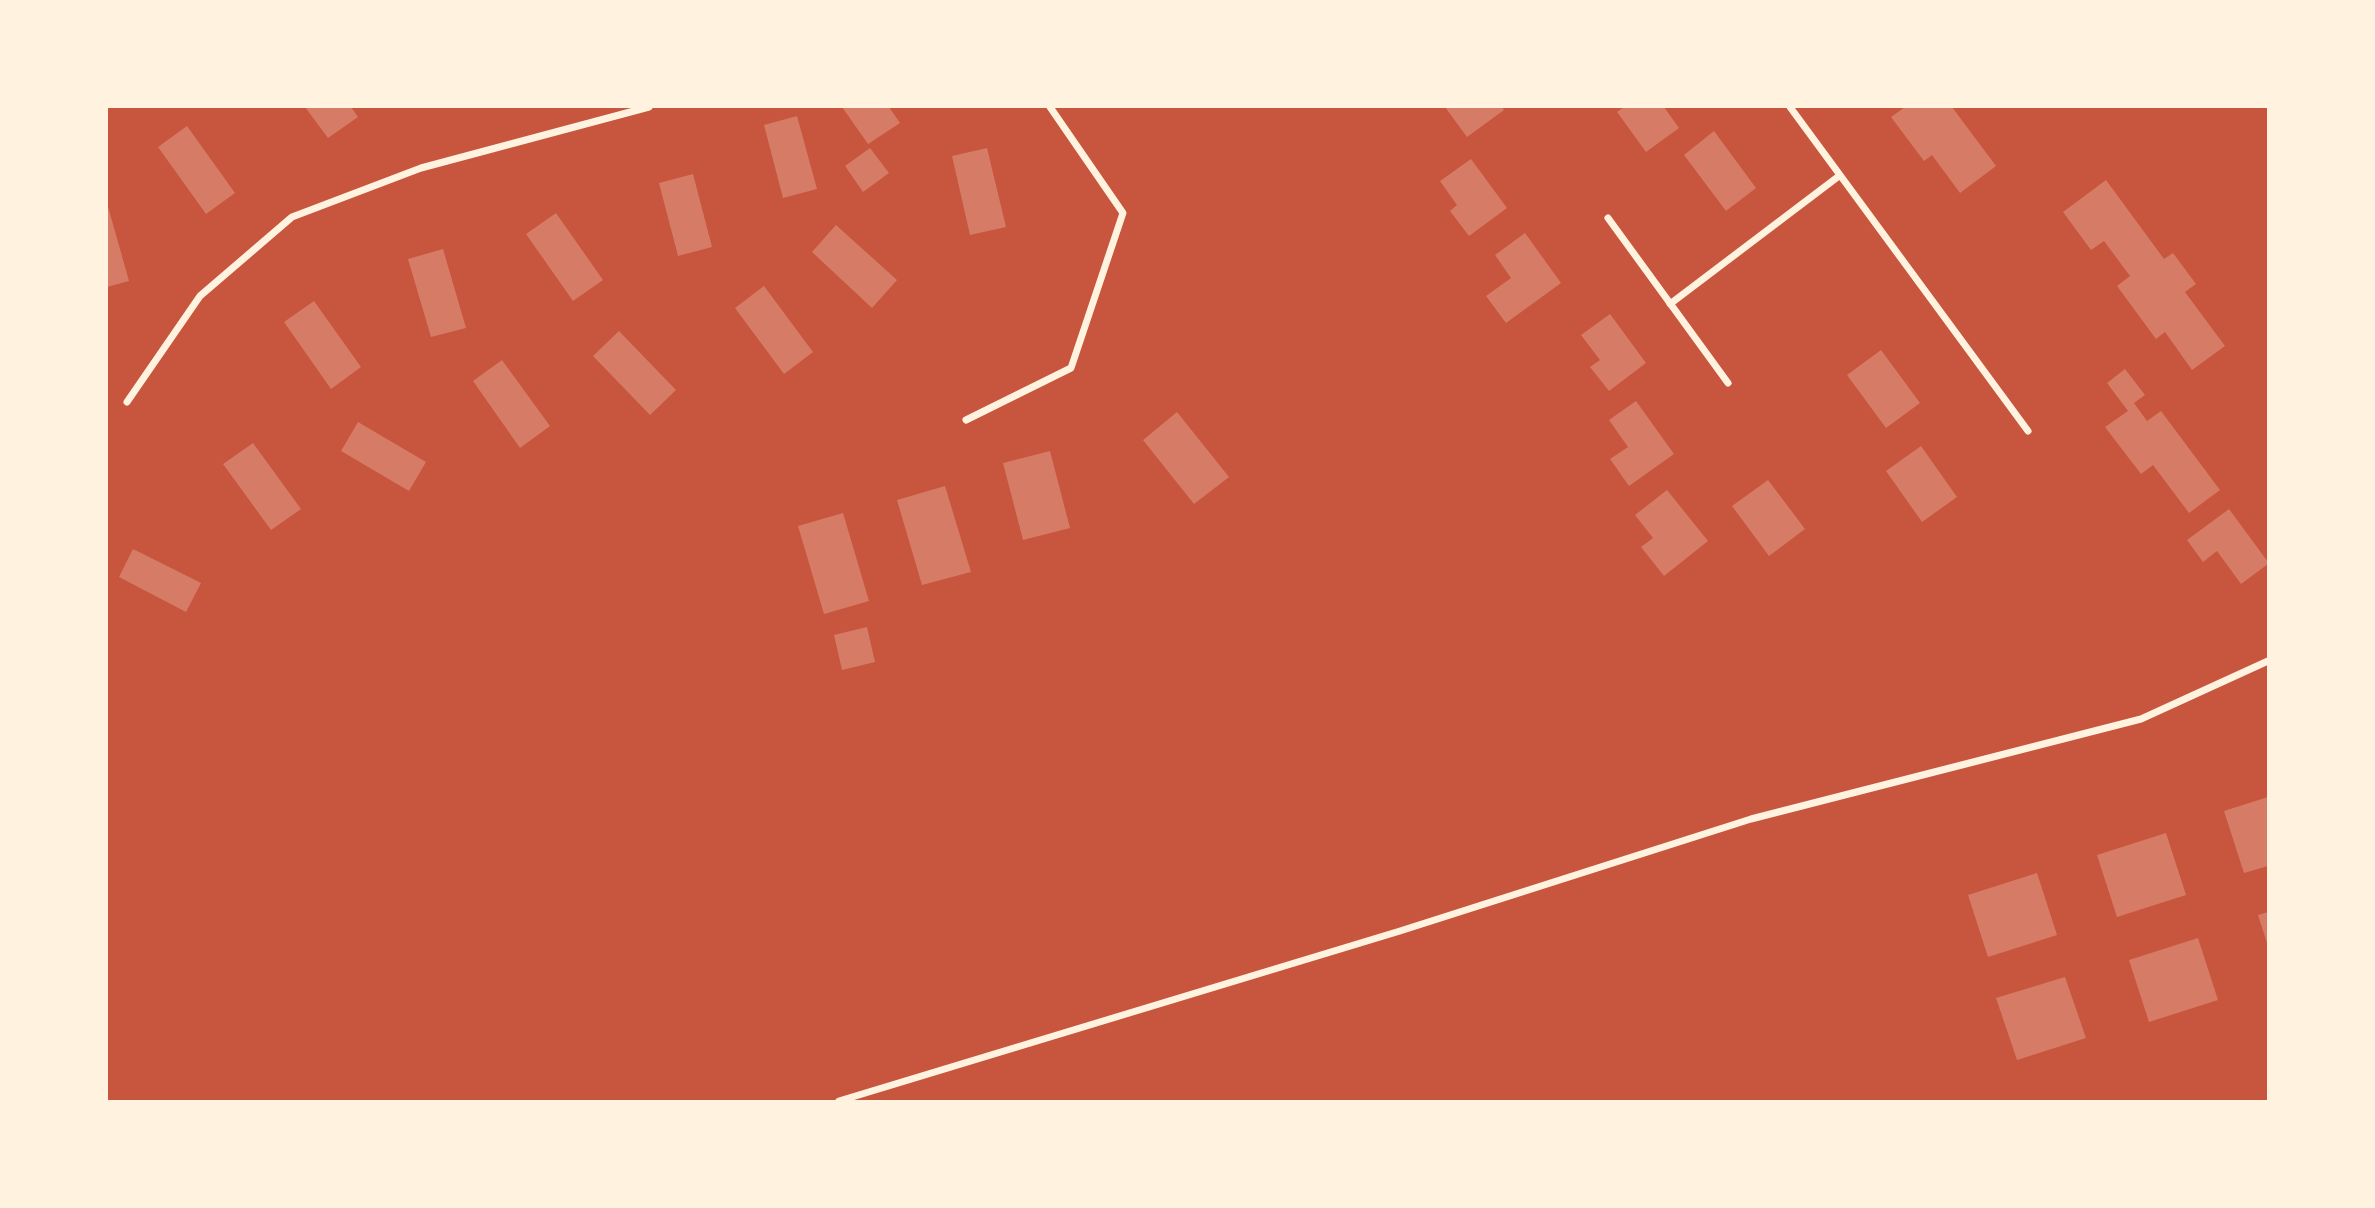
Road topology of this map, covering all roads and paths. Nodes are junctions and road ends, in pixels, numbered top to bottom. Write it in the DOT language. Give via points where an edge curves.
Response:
graph roads {
  1 [pos="649,107"];
  2 [pos="1049,107"];
  3 [pos="1790,107"];
  4 [pos="1839,176"];
  5 [pos="1608,218"];
  6 [pos="1670,304"];
  7 [pos="1728,383"];
  8 [pos="127,401"];
  9 [pos="966,420"];
  10 [pos="2028,431"];
  11 [pos="2268,661"];
  12 [pos="839,1101"];
  1 -- 8 [label="street" via="421,168 292,217 200,296"];
  2 -- 9 [label="street" via="1123,213 1071,368"];
  3 -- 4 [label="street"];
  4 -- 6 [label="street"];
  4 -- 10 [label="street"];
  5 -- 6 [label="street"];
  6 -- 7 [label="street"];
  11 -- 12 [label="street" via="2141,719 1751,820"];
}
